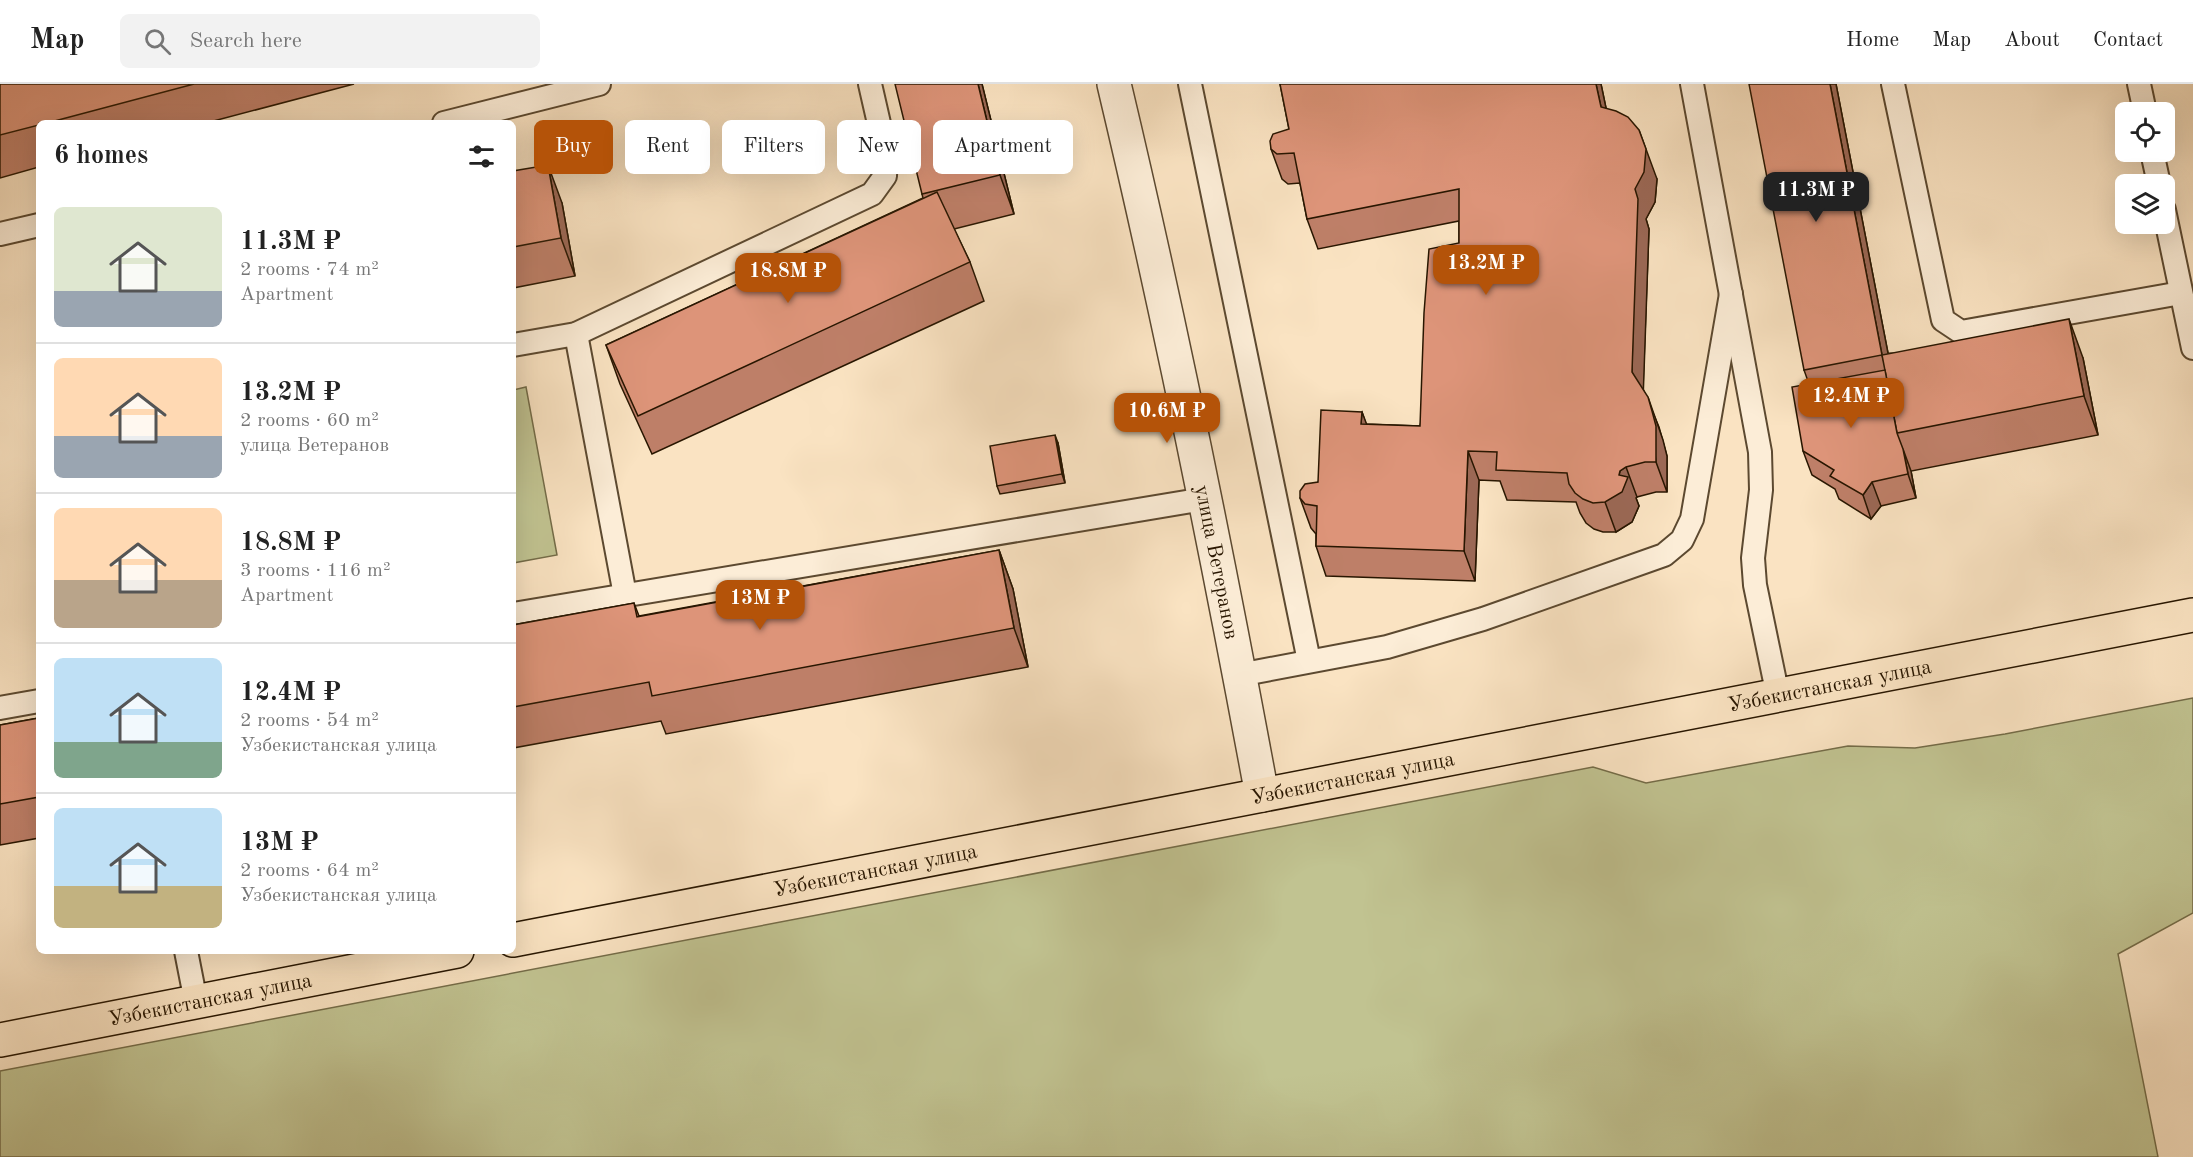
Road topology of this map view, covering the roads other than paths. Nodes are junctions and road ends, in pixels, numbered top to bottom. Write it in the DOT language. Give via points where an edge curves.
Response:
graph roads {
  1 [pos="599,84"];
  2 [pos="870,84"];
  3 [pos="1114,84"];
  4 [pos="1190,84"];
  5 [pos="1692,84"];
  6 [pos="1893,84"];
  7 [pos="2139,84"];
  8 [pos="2143,102"];
  9 [pos="456,120"];
  10 [pos="36,226"];
  11 [pos="0,234"];
  12 [pos="2169,234"];
  13 [pos="2181,293"];
  14 [pos="1731,294"];
  15 [pos="576,333"];
  16 [pos="516,344"];
  17 [pos="2193,348"];
  18 [pos="1204,499"];
  19 [pos="625,595"];
  20 [pos="516,613"];
  21 [pos="2193,615"];
  22 [pos="1309,661"];
  23 [pos="1239,675"];
  24 [pos="1778,696"];
  25 [pos="36,702"];
  26 [pos="0,708"];
  27 [pos="1262,795"];
  28 [pos="516,939"];
  29 [pos="187,954"];
  30 [pos="442,954"];
  31 [pos="196,1002"];
  32 [pos="0,1040"];
  1 -- 9 [label="lane"];
  2 -- 15 [label="lane" via="886,154 885,176 873,194"];
  3 -- 18 [label="street, улица Ветеранов"];
  4 -- 22 [label="lane"];
  5 -- 14 [label="lane"];
  6 -- 13 [label="lane" via="1943,320 1961,332"];
  7 -- 8 [label="lane"];
  10 -- 11 [label="lane"];
  12 -- 13 [label="lane"];
  13 -- 17 [label="lane"];
  14 -- 22 [label="lane" via="1692,519 1682,540 1664,555 1483,619 1388,647"];
  14 -- 24 [label="lane" via="1760,452 1761,490 1753,558 1756,594"];
  15 -- 16 [label="lane"];
  15 -- 19 [label="lane"];
  18 -- 19 [label="lane"];
  18 -- 23 [label="street, улица Ветеранов"];
  19 -- 20 [label="lane"];
  21 -- 24 [label="main road, Узбекистанская улица"];
  22 -- 23 [label="lane"];
  23 -- 27 [label="street, улица Ветеранов"];
  24 -- 27 [label="main road, Узбекистанская улица"];
  25 -- 26 [label="lane"];
  27 -- 28 [label="main road, Узбекистанская улица"];
  29 -- 31 [label="lane"];
  30 -- 31 [label="main road, Узбекистанская улица"];
  31 -- 32 [label="main road, Узбекистанская улица"];
}
